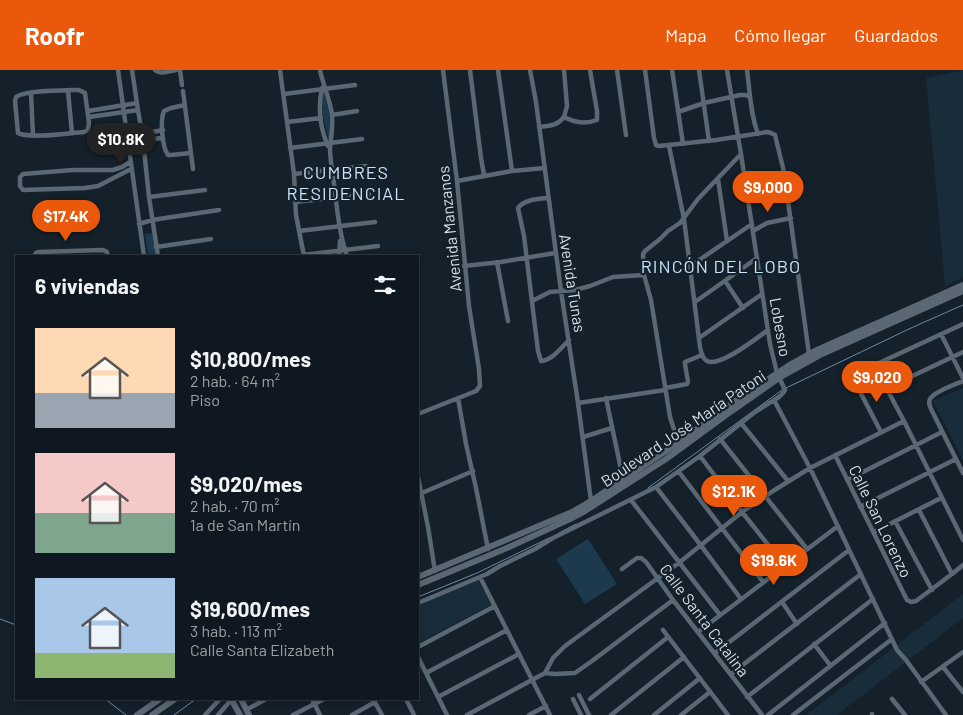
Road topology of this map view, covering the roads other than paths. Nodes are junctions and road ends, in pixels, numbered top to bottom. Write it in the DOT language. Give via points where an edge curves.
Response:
graph roads {
  1 [pos="118,70"];
  2 [pos="132,70"];
  3 [pos="155,70"];
  4 [pos="178,70"];
  5 [pos="280,70"];
  6 [pos="320,70"];
  7 [pos="443,70"];
  8 [pos="470,70"];
  9 [pos="498,70"];
  10 [pos="530,70"];
  11 [pos="564,70"];
  12 [pos="590,70"];
  13 [pos="617,70"];
  14 [pos="645,70"];
  15 [pos="672,70"];
  16 [pos="699,70"];
  17 [pos="727,70"];
  18 [pos="747,70"];
  19 [pos="182,85"];
  20 [pos="355,85"];
  21 [pos="323,87"];
  22 [pos="68,91"];
  23 [pos="183,91"];
  24 [pos="31,93"];
  25 [pos="284,94"];
  26 [pos="731,97"];
  27 [pos="750,97"];
  28 [pos="137,103"];
  29 [pos="704,103"];
  30 [pos="123,105"];
  31 [pos="185,105"];
  32 [pos="138,110"];
  33 [pos="88,111"];
  34 [pos="358,111"];
  35 [pos="124,112"];
  36 [pos="678,112"];
  37 [pos="332,115"];
  38 [pos="89,117"];
  39 [pos="564,117"];
  40 [pos="321,118"];
  41 [pos="287,122"];
  42 [pos="539,127"];
  43 [pos="163,130"];
  44 [pos="72,133"];
  45 [pos="142,134"];
  46 [pos="758,134"];
  47 [pos="34,135"];
  48 [pos="626,136"];
  49 [pos="163,138"];
  50 [pos="738,138"];
  51 [pos="362,139"];
  52 [pos="143,140"];
  53 [pos="709,141"];
  54 [pos="329,143"];
  55 [pos="682,144"];
  56 [pos="669,146"];
  57 [pos="290,148"];
  58 [pos="191,153"];
  59 [pos="741,154"];
  60 [pos="130,162"];
  61 [pos="366,166"];
  62 [pos="545,168"];
  63 [pos="131,169"];
  64 [pos="193,169"];
  65 [pos="110,170"];
  66 [pos="332,170"];
  67 [pos="512,171"];
  68 [pos="294,174"];
  69 [pos="484,175"];
  70 [pos="112,179"];
  71 [pos="718,179"];
  72 [pos="457,181"];
  73 [pos="205,190"];
  74 [pos="369,194"];
  75 [pos="149,197"];
  76 [pos="335,197"];
  77 [pos="548,198"];
  78 [pos="295,202"];
  79 [pos="219,210"];
  80 [pos="791,218"];
  81 [pos="684,219"];
  82 [pos="152,220"];
  83 [pos="375,222"];
  84 [pos="139,224"];
  85 [pos="752,224"];
  86 [pos="339,226"];
  87 [pos="299,231"];
  88 [pos="753,231"];
  89 [pos="211,239"];
  90 [pos="727,241"];
  91 [pos="378,246"];
  92 [pos="156,247"];
  93 [pos="342,250"];
  94 [pos="65,254"];
  95 [pos="555,254"];
  96 [pos="35,255"];
  97 [pos="108,255"];
  98 [pos="144,255"];
  99 [pos="158,255"];
  100 [pos="303,255"];
  101 [pos="310,255"];
  102 [pos="340,255"];
  103 [pos="345,255"];
  104 [pos="526,258"];
  105 [pos="757,258"];
  106 [pos="497,262"];
  107 [pos="464,266"];
  108 [pos="689,266"];
  109 [pos="644,275"];
  110 [pos="724,281"];
  111 [pos="963,285"];
  112 [pos="561,291"];
  113 [pos="963,291"];
  114 [pos="762,294"];
  115 [pos="532,300"];
  116 [pos="695,302"];
  117 [pos="744,308"];
  118 [pos="508,321"];
  119 [pos="963,324"];
  120 [pos="768,330"];
  121 [pos="941,334"];
  122 [pos="699,338"];
  123 [pos="569,340"];
  124 [pos="963,352"];
  125 [pos="809,354"];
  126 [pos="702,355"];
  127 [pos="953,356"];
  128 [pos="874,365"];
  129 [pos="778,376"];
  130 [pos="963,380"];
  131 [pos="886,388"];
  132 [pos="665,389"];
  133 [pos="458,398"];
  134 [pos="606,398"];
  135 [pos="774,400"];
  136 [pos="578,403"];
  137 [pos="419,414"];
  138 [pos="904,421"];
  139 [pos="742,423"];
  140 [pos="612,428"];
  141 [pos="881,432"];
  142 [pos="942,432"];
  143 [pos="583,437"];
  144 [pos="720,439"];
  145 [pos="679,446"];
  146 [pos="916,446"];
  147 [pos="835,455"];
  148 [pos="700,456"];
  149 [pos="659,459"];
  150 [pos="956,459"];
  151 [pos="810,468"];
  152 [pos="473,471"];
  153 [pos="679,472"];
  154 [pos="928,472"];
  155 [pos="963,473"];
  156 [pos="622,480"];
  157 [pos="847,480"];
  158 [pos="788,481"];
  159 [pos="419,482"];
  160 [pos="656,487"];
  161 [pos="422,493"];
  162 [pos="765,496"];
  163 [pos="611,498"];
  164 [pos="941,498"];
  165 [pos="631,500"];
  166 [pos="591,501"];
  167 [pos="616,506"];
  168 [pos="860,507"];
  169 [pos="919,510"];
  170 [pos="742,512"];
  171 [pos="895,521"];
  172 [pos="838,526"];
  173 [pos="722,529"];
  174 [pos="874,532"];
  175 [pos="961,533"];
  176 [pos="542,539"];
  177 [pos="963,540"];
  178 [pos="701,545"];
  179 [pos="488,547"];
  180 [pos="807,549"];
  181 [pos="849,550"];
  182 [pos="489,555"];
  183 [pos="680,562"];
  184 [pos="963,565"];
  185 [pos="785,566"];
  186 [pos="622,569"];
  187 [pos="436,574"];
  188 [pos="861,574"];
  189 [pos="952,574"];
  190 [pos="480,577"];
  191 [pos="419,578"];
  192 [pos="657,578"];
  193 [pos="763,582"];
  194 [pos="419,584"];
  195 [pos="932,590"];
  196 [pos="741,599"];
  197 [pos="873,599"];
  198 [pos="673,600"];
  199 [pos="782,602"];
  200 [pos="419,603"];
  201 [pos="495,606"];
  202 [pos="720,615"];
  203 [pos="885,623"];
  204 [pos="798,624"];
  205 [pos="507,630"];
  206 [pos="663,630"];
  207 [pos="698,632"];
  208 [pos="668,637"];
  209 [pos="892,639"];
  210 [pos="814,644"];
  211 [pos="419,646"];
  212 [pos="963,652"];
  213 [pos="519,654"];
  214 [pos="715,654"];
  215 [pos="684,657"];
  216 [pos="419,658"];
  217 [pos="830,666"];
  218 [pos="943,666"];
  219 [pos="426,673"];
  220 [pos="545,673"];
  221 [pos="730,674"];
  222 [pos="700,678"];
  223 [pos="532,680"];
  224 [pos="921,682"];
  225 [pos="710,692"];
  226 [pos="963,692"];
  227 [pos="579,695"];
  228 [pos="438,697"];
  229 [pos="748,697"];
  230 [pos="573,699"];
  231 [pos="590,699"];
  232 [pos="892,699"];
  233 [pos="157,700"];
  234 [pos="173,700"];
  235 [pos="219,700"];
  236 [pos="231,700"];
  237 [pos="232,700"];
  238 [pos="242,700"];
  239 [pos="265,700"];
  240 [pos="374,700"];
  241 [pos="406,700"];
  242 [pos="313,701"];
  243 [pos="546,706"];
  244 [pos="248,712"];
  245 [pos="727,714"];
  246 [pos="137,715"];
  247 [pos="152,715"];
  248 [pos="205,715"];
  249 [pos="218,715"];
  250 [pos="240,715"];
  251 [pos="293,715"];
  252 [pos="320,715"];
  253 [pos="352,715"];
  254 [pos="382,715"];
  255 [pos="414,715"];
  256 [pos="447,715"];
  257 [pos="467,715"];
  258 [pos="529,715"];
  259 [pos="550,715"];
  260 [pos="581,715"];
  261 [pos="589,715"];
  262 [pos="611,715"];
  263 [pos="654,715"];
  264 [pos="681,715"];
  265 [pos="762,715"];
  266 [pos="768,715"];
  267 [pos="794,715"];
  268 [pos="905,715"];
  269 [pos="946,715"];
  1 -- 30 [label="street"];
  2 -- 28 [label="street"];
  3 -- 4 [label="street" via="161,73"];
  4 -- 19 [label="street"];
  5 -- 25 [label="street"];
  6 -- 21 [label="street"];
  7 -- 72 [label="street, Avenida Manzanos"];
  8 -- 69 [label="street"];
  9 -- 67 [label="street"];
  10 -- 42 [label="street, Avenida Tunas"];
  11 -- 39 [label="street" via="567,106"];
  12 -- 39 [label="street" via="596,121 579,123"];
  13 -- 48 [label="street"];
  14 -- 56 [label="street" via="655,142 658,146"];
  15 -- 36 [label="street"];
  16 -- 29 [label="street"];
  17 -- 26 [label="street, Lobesno"];
  18 -- 27 [label="street"];
  20 -- 21 [label="street"];
  21 -- 25 [label="street"];
  21 -- 37 [label="street"];
  21 -- 40 [label="street"];
  22 -- 24 [label="street"];
  22 -- 33 [label="street" via="85,93"];
  22 -- 44 [label="street"];
  23 -- 31 [label="street"];
  24 -- 47 [label="street"];
  24 -- 47 [label="street" via="18,95 15,101 18,133"];
  25 -- 41 [label="street"];
  26 -- 27 [label="street"];
  26 -- 29 [label="street"];
  26 -- 50 [label="street, Lobesno"];
  27 -- 46 [label="street"];
  28 -- 30 [label="street"];
  28 -- 32 [label="street"];
  29 -- 36 [label="street"];
  29 -- 53 [label="street"];
  30 -- 33 [label="street"];
  30 -- 35 [label="street"];
  31 -- 43 [label="street" via="164,111"];
  31 -- 58 [label="street"];
  32 -- 35 [label="street"];
  32 -- 45 [label="street"];
  33 -- 38 [label="street"];
  34 -- 37 [label="street"];
  35 -- 38 [label="street"];
  35 -- 60 [label="street"];
  36 -- 55 [label="street"];
  37 -- 54 [label="street"];
  38 -- 44 [label="street" via="88,130"];
  39 -- 42 [label="street" via="555,125"];
  40 -- 41 [label="street"];
  40 -- 54 [label="street"];
  41 -- 57 [label="street"];
  42 -- 62 [label="street, Avenida Tunas"];
  43 -- 45 [label="street"];
  43 -- 49 [label="street"];
  44 -- 47 [label="street"];
  45 -- 52 [label="street"];
  46 -- 50 [label="street"];
  46 -- 80 [label="street" via="771,133 776,137"];
  49 -- 52 [label="street"];
  49 -- 58 [label="street" via="168,155"];
  50 -- 53 [label="street"];
  50 -- 59 [label="street, Lobesno"];
  51 -- 54 [label="street"];
  52 -- 75 [label="street"];
  53 -- 55 [label="street"];
  54 -- 57 [label="street"];
  54 -- 66 [label="street"];
  55 -- 56 [label="street"];
  56 -- 81 [label="street"];
  57 -- 68 [label="street"];
  58 -- 64 [label="street"];
  59 -- 71 [label="street"];
  59 -- 85 [label="street, Lobesno"];
  60 -- 63 [label="street"];
  60 -- 65 [label="street"];
  61 -- 66 [label="street"];
  62 -- 67 [label="street"];
  62 -- 77 [label="street, Avenida Tunas"];
  63 -- 70 [label="street"];
  63 -- 84 [label="street"];
  65 -- 70 [label="street"];
  65 -- 70 [label="street" via="29,173 21,175 20,186 23,190 85,188"];
  66 -- 68 [label="street"];
  66 -- 76 [label="street"];
  67 -- 69 [label="street"];
  68 -- 78 [label="street"];
  69 -- 72 [label="street"];
  71 -- 81 [label="street"];
  71 -- 90 [label="street"];
  72 -- 107 [label="street, Avenida Manzanos"];
  73 -- 75 [label="street"];
  74 -- 76 [label="street"];
  75 -- 82 [label="street"];
  76 -- 78 [label="street"];
  76 -- 86 [label="street"];
  77 -- 95 [label="street, Avenida Tunas"];
  77 -- 104 [label="street" via="525,202 518,208"];
  78 -- 87 [label="street"];
  79 -- 82 [label="street"];
  80 -- 88 [label="street" via="767,223"];
  80 -- 125 [label="street"];
  81 -- 108 [label="street"];
  81 -- 109 [label="street" via="644,251"];
  82 -- 84 [label="street"];
  82 -- 92 [label="street"];
  83 -- 86 [label="street"];
  84 -- 98 [label="street"];
  85 -- 88 [label="street, Lobesno"];
  85 -- 90 [label="street"];
  86 -- 87 [label="street"];
  86 -- 93 [label="street"];
  87 -- 100 [label="street"];
  88 -- 105 [label="street, Lobesno"];
  89 -- 92 [label="street"];
  90 -- 108 [label="street"];
  91 -- 93 [label="street"];
  92 -- 99 [label="street"];
  93 -- 101 [label="street"];
  93 -- 102 [label="street"];
  93 -- 103 [label="street"];
  94 -- 96 [label="street" via="38,252"];
  94 -- 97 [label="street" via="105,250"];
  95 -- 104 [label="street"];
  95 -- 112 [label="street, Avenida Tunas"];
  104 -- 106 [label="street"];
  104 -- 115 [label="street"];
  105 -- 110 [label="street"];
  105 -- 114 [label="street, Lobesno"];
  106 -- 107 [label="street"];
  106 -- 118 [label="street"];
  107 -- 133 [label="street, Avenida Manzanos" via="480,386"];
  108 -- 116 [label="street"];
  109 -- 112 [label="street" via="613,277 590,286"];
  109 -- 132 [label="street"];
  110 -- 116 [label="street"];
  110 -- 117 [label="street"];
  111 -- 125 [label="main road, Boulevard José María Patoni"];
  112 -- 115 [label="street"];
  112 -- 123 [label="street, Avenida Tunas"];
  113 -- 129 [label="main road, Boulevard José María Patoni"];
  114 -- 117 [label="street"];
  114 -- 120 [label="street, Lobesno"];
  115 -- 123 [label="street" via="541,361 550,358"];
  116 -- 122 [label="street"];
  117 -- 122 [label="street"];
  119 -- 121 [label="street"];
  120 -- 126 [label="street" via="718,362 705,360"];
  120 -- 129 [label="street, Lobesno"];
  121 -- 127 [label="street"];
  121 -- 128 [label="street"];
  122 -- 126 [label="street"];
  123 -- 136 [label="street, Avenida Tunas"];
  124 -- 127 [label="street"];
  125 -- 129 [label="main road, Boulevard José María Patoni"];
  126 -- 132 [label="street" via="685,362 687,384"];
  127 -- 130 [label="street"];
  127 -- 131 [label="street"];
  128 -- 131 [label="street"];
  128 -- 141 [label="street" via="855,377"];
  129 -- 135 [label="street, Lobesno" via="784,388"];
  129 -- 145 [label="main road, Boulevard José María Patoni"];
  130 -- 142 [label="street" via="930,398 929,405"];
  131 -- 138 [label="street"];
  132 -- 134 [label="street"];
  132 -- 145 [label="street"];
  133 -- 137 [label="street"];
  133 -- 152 [label="street"];
  134 -- 136 [label="street"];
  134 -- 140 [label="street"];
  135 -- 139 [label="street"];
  135 -- 151 [label="street"];
  136 -- 143 [label="street, Avenida Tunas"];
  138 -- 141 [label="street"];
  138 -- 146 [label="street"];
  139 -- 144 [label="street"];
  139 -- 158 [label="street"];
  140 -- 143 [label="street"];
  140 -- 156 [label="street"];
  141 -- 147 [label="street"];
  142 -- 146 [label="street"];
  142 -- 150 [label="street"];
  143 -- 166 [label="street, Avenida Tunas"];
  144 -- 148 [label="street"];
  144 -- 162 [label="street"];
  145 -- 149 [label="main road, Boulevard José María Patoni"];
  146 -- 154 [label="street"];
  146 -- 157 [label="street"];
  147 -- 151 [label="street"];
  147 -- 157 [label="street, Calle San Lorenzo"];
  148 -- 153 [label="street"];
  148 -- 170 [label="street"];
  149 -- 156 [label="main road, Boulevard José María Patoni"];
  149 -- 163 [label="main road, Boulevard José María Patoni"];
  150 -- 154 [label="street"];
  150 -- 155 [label="street"];
  151 -- 158 [label="street"];
  151 -- 172 [label="street"];
  152 -- 161 [label="street"];
  152 -- 179 [label="street"];
  153 -- 160 [label="street"];
  153 -- 173 [label="street"];
  154 -- 164 [label="street"];
  154 -- 168 [label="street"];
  156 -- 166 [label="main road, Boulevard José María Patoni"];
  157 -- 168 [label="street, Calle San Lorenzo"];
  158 -- 162 [label="street"];
  159 -- 161 [label="street"];
  160 -- 165 [label="street"];
  160 -- 178 [label="street"];
  161 -- 187 [label="street"];
  162 -- 170 [label="street"];
  162 -- 180 [label="street"];
  163 -- 167 [label="street"];
  163 -- 176 [label="main road, Boulevard José María Patoni"];
  164 -- 169 [label="street"];
  164 -- 175 [label="street"];
  165 -- 167 [label="street"];
  165 -- 183 [label="street"];
  166 -- 179 [label="main road, Boulevard José María Patoni"];
  167 -- 176 [label="street"];
  168 -- 174 [label="street, Calle San Lorenzo"];
  169 -- 171 [label="street"];
  169 -- 189 [label="street"];
  170 -- 173 [label="street"];
  170 -- 185 [label="street"];
  171 -- 174 [label="street"];
  171 -- 195 [label="street"];
  172 -- 180 [label="street"];
  172 -- 181 [label="street"];
  173 -- 178 [label="street"];
  173 -- 193 [label="street"];
  174 -- 195 [label="street, Calle San Lorenzo" via="906,598 916,601"];
  175 -- 177 [label="street"];
  176 -- 182 [label="main road, Boulevard José María Patoni"];
  176 -- 190 [label="street"];
  178 -- 183 [label="street"];
  178 -- 196 [label="street"];
  179 -- 182 [label="street"];
  179 -- 187 [label="main road, Boulevard José María Patoni"];
  180 -- 185 [label="street"];
  181 -- 188 [label="street"];
  181 -- 199 [label="street"];
  182 -- 187 [label="main road, Boulevard José María Patoni"];
  183 -- 192 [label="street"];
  183 -- 202 [label="street"];
  184 -- 189 [label="street"];
  185 -- 193 [label="street"];
  186 -- 192 [label="street, Calle Santa Catalina" via="635,558 641,558"];
  187 -- 191 [label="main road, Boulevard José María Patoni"];
  187 -- 194 [label="main road, Boulevard José María Patoni"];
  188 -- 197 [label="street"];
  188 -- 204 [label="street"];
  189 -- 195 [label="street"];
  190 -- 200 [label="street"];
  190 -- 201 [label="street"];
  192 -- 198 [label="street, Calle Santa Catalina"];
  192 -- 220 [label="street" via="558,651"];
  193 -- 196 [label="street"];
  196 -- 202 [label="street"];
  197 -- 203 [label="street"];
  197 -- 210 [label="street"];
  198 -- 207 [label="street, Calle Santa Catalina"];
  198 -- 220 [label="street" via="575,673"];
  199 -- 204 [label="street"];
  199 -- 214 [label="street"];
  201 -- 205 [label="street"];
  201 -- 211 [label="street"];
  202 -- 207 [label="street"];
  203 -- 209 [label="street"];
  203 -- 217 [label="street"];
  204 -- 221 [label="street"];
  205 -- 213 [label="street"];
  205 -- 219 [label="street"];
  206 -- 208 [label="street"];
  207 -- 214 [label="street, Calle Santa Catalina"];
  208 -- 215 [label="street"];
  208 -- 231 [label="street"];
  209 -- 224 [label="street"];
  209 -- 267 [label="street"];
  210 -- 217 [label="street"];
  210 -- 229 [label="street"];
  212 -- 218 [label="street"];
  213 -- 223 [label="street"];
  213 -- 228 [label="street"];
  214 -- 221 [label="street, Calle Santa Catalina"];
  215 -- 222 [label="street"];
  215 -- 262 [label="street"];
  216 -- 219 [label="street"];
  217 -- 266 [label="street"];
  218 -- 224 [label="street"];
  218 -- 226 [label="street"];
  219 -- 228 [label="street"];
  220 -- 223 [label="street"];
  221 -- 229 [label="street, Calle Santa Catalina"];
  222 -- 225 [label="street"];
  222 -- 263 [label="street"];
  223 -- 243 [label="street"];
  223 -- 257 [label="street"];
  224 -- 269 [label="street"];
  225 -- 245 [label="street"];
  225 -- 264 [label="street"];
  227 -- 261 [label="street"];
  228 -- 256 [label="street"];
  229 -- 265 [label="street, Calle Santa Catalina"];
  230 -- 260 [label="street"];
  232 -- 268 [label="street"];
  233 -- 246 [label="main road"];
  234 -- 247 [label="main road"];
  235 -- 248 [label="street"];
  236 -- 249 [label="street"];
  237 -- 250 [label="main road"];
  238 -- 244 [label="main road"];
  239 -- 244 [label="street"];
  240 -- 253 [label="street"];
  240 -- 254 [label="street"];
  241 -- 255 [label="street"];
  242 -- 251 [label="street"];
  242 -- 252 [label="street"];
  243 -- 258 [label="street"];
  243 -- 259 [label="street"];
}
